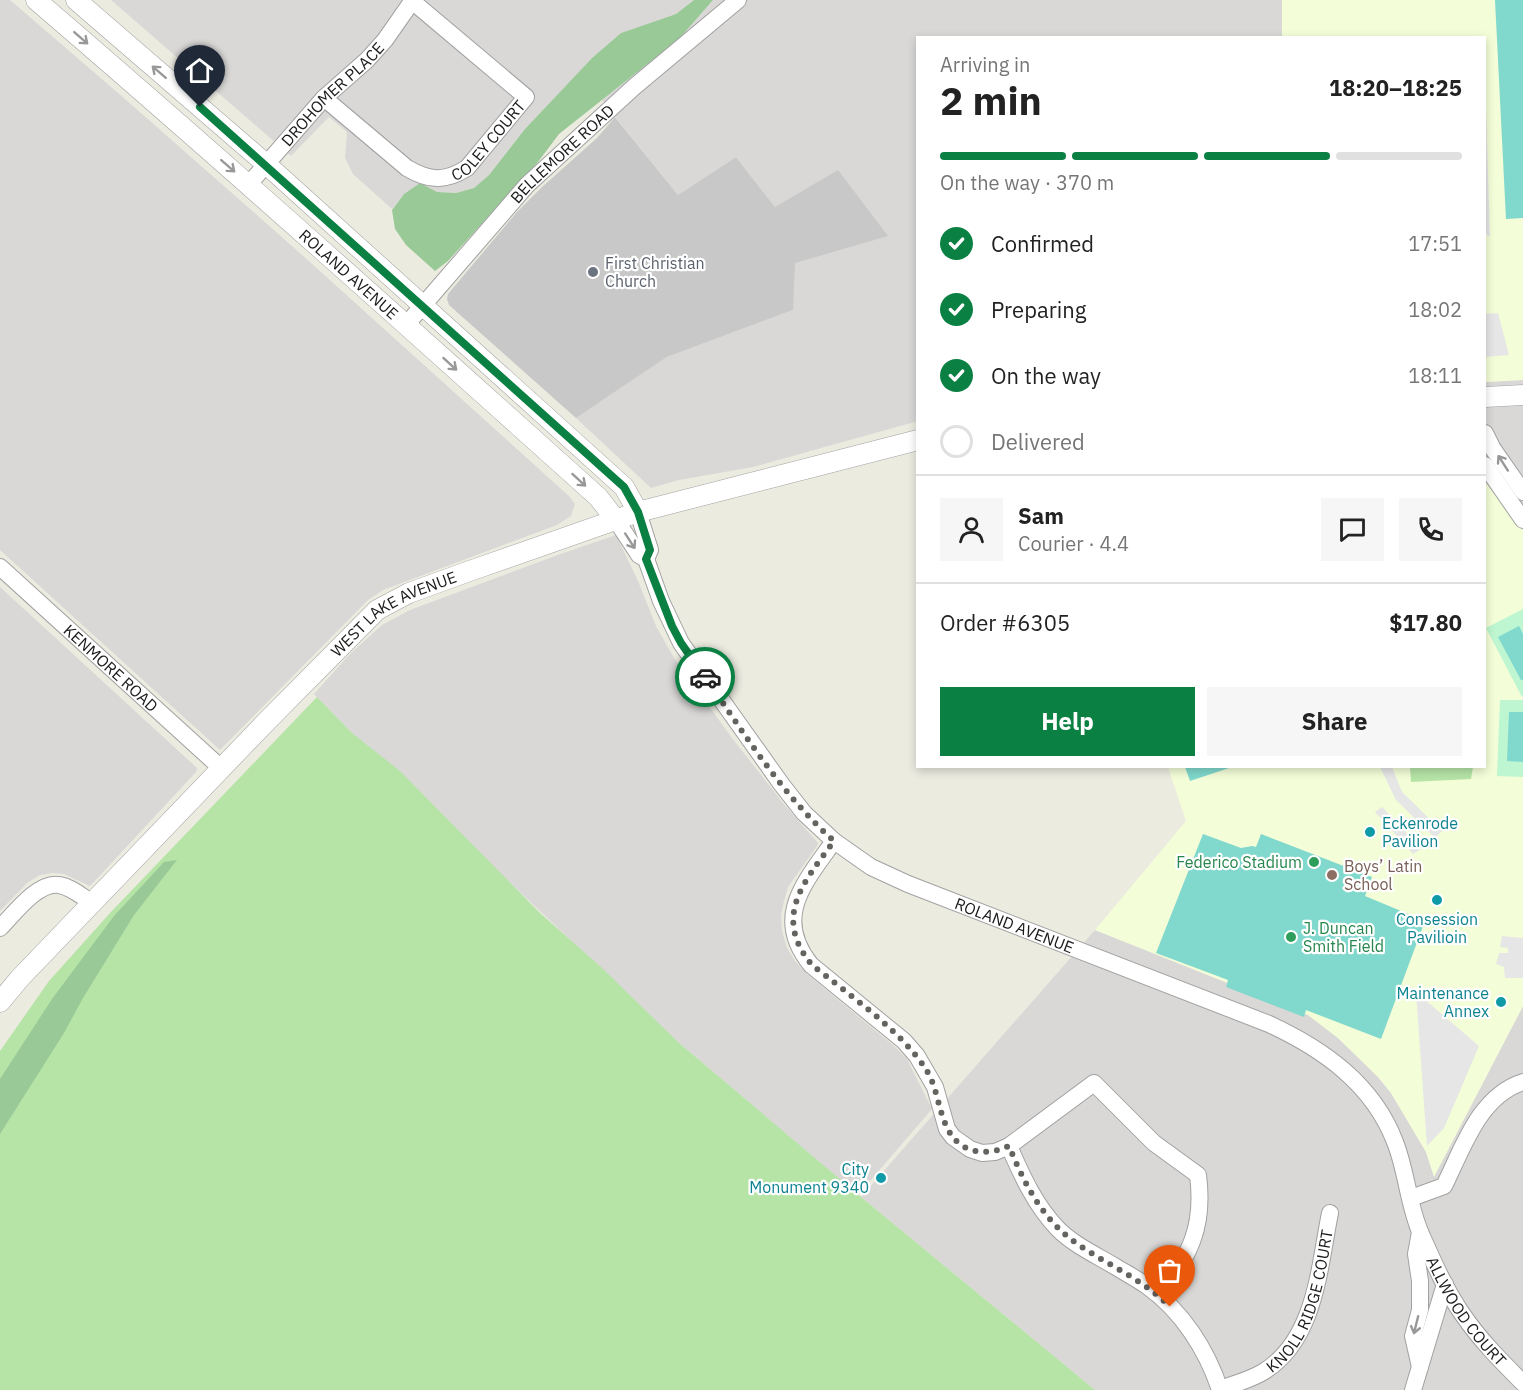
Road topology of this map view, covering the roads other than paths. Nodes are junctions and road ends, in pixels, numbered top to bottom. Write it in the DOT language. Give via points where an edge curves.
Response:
graph roads {
  1 [pos="36,0"];
  2 [pos="76,0"];
  3 [pos="738,0"];
  4 [pos="413,1"];
  5 [pos="324,98"];
  6 [pos="266,164"];
  7 [pos="249,184"];
  8 [pos="423,306"];
  9 [pos="406,325"];
  10 [pos="1523,394"];
  11 [pos="1486,397"];
  12 [pos="1486,435"];
  13 [pos="916,441"];
  14 [pos="1486,466"];
  15 [pos="1523,492"];
  16 [pos="638,512"];
  17 [pos="616,520"];
  18 [pos="1523,520"];
  19 [pos="646,559"];
  20 [pos="3,576"];
  21 [pos="221,768"];
  22 [pos="834,841"];
  23 [pos="92,903"];
  24 [pos="0,928"];
  25 [pos="0,1002"];
  26 [pos="1523,1082"];
  27 [pos="1009,1146"];
  28 [pos="1411,1198"];
  29 [pos="1330,1213"];
  30 [pos="1420,1232"];
  31 [pos="1445,1284"];
  32 [pos="1160,1296"];
  33 [pos="1420,1367"];
  34 [pos="1523,1383"];
  35 [pos="1220,1389"];
  36 [pos="1413,1390"];
  1 -- 7 [label="street, ROLAND AVENUE, one-way"];
  6 -- 2 [label="street, ROLAND AVENUE, one-way"];
  3 -- 8 [label="street, BELLEMORE ROAD" via="526,185"];
  4 -- 5 [label="street, DROHOMER PLACE" via="367,60"];
  4 -- 5 [label="street, COLEY COURT" via="526,97 467,168 446,178 416,173"];
  5 -- 6 [label="street, DROHOMER PLACE"];
  6 -- 7 [label="street, DROHOMER PLACE"];
  6 -- 8 [label="street, ROLAND AVENUE"];
  7 -- 9 [label="street, ROLAND AVENUE"];
  8 -- 9 [label="street, BELLEMORE ROAD"];
  8 -- 16 [label="street, ROLAND AVENUE" via="624,487"];
  9 -- 17 [label="street, ROLAND AVENUE, one-way" via="598,497"];
  10 -- 11 [label="street"];
  15 -- 12 [label="street, one-way"];
  13 -- 16 [label="street, WEST LAKE AVENUE"];
  14 -- 18 [label="street"];
  16 -- 17 [label="street, WEST LAKE AVENUE"];
  16 -- 19 [label="street, ROLAND AVENUE" via="650,550"];
  17 -- 19 [label="street, ROLAND AVENUE, one-way" via="639,555"];
  17 -- 21 [label="street, WEST LAKE AVENUE" via="409,593 377,610"];
  19 -- 22 [label="street, ROLAND AVENUE" via="681,643 782,785"];
  20 -- 21 [label="street, KENMORE ROAD"];
  21 -- 23 [label="street, WEST LAKE AVENUE"];
  22 -- 27 [label="street" via="795,902 792,920 802,953 917,1056 935,1087 944,1122 953,1137 982,1153"];
  22 -- 28 [label="street, ROLAND AVENUE" via="871,867 908,884 1309,1043 1349,1074 1382,1114 1395,1142"];
  23 -- 24 [label="street" via="71,889 57,884 45,886"];
  23 -- 25 [label="street, WEST LAKE AVENUE"];
  26 -- 28 [label="street" via="1505,1090 1478,1117 1444,1186"];
  27 -- 32 [label="street" via="1034,1198 1060,1230"];
  27 -- 32 [label="street" via="1094,1083 1154,1143 1198,1175 1199,1219 1192,1242"];
  28 -- 30 [label="street, ROLAND AVENUE"];
  29 -- 35 [label="street, KNOLL RIDGE COURT" via="1307,1316 1291,1346 1263,1372"];
  30 -- 31 [label="street, ALLWOOD COURT"];
  30 -- 33 [label="street, one-way" via="1416,1254 1420,1310 1413,1336"];
  31 -- 33 [label="street"];
  31 -- 34 [label="street, ALLWOOD COURT" via="1475,1332"];
  32 -- 35 [label="street" via="1200,1345"];
  33 -- 36 [label="street"];
}
